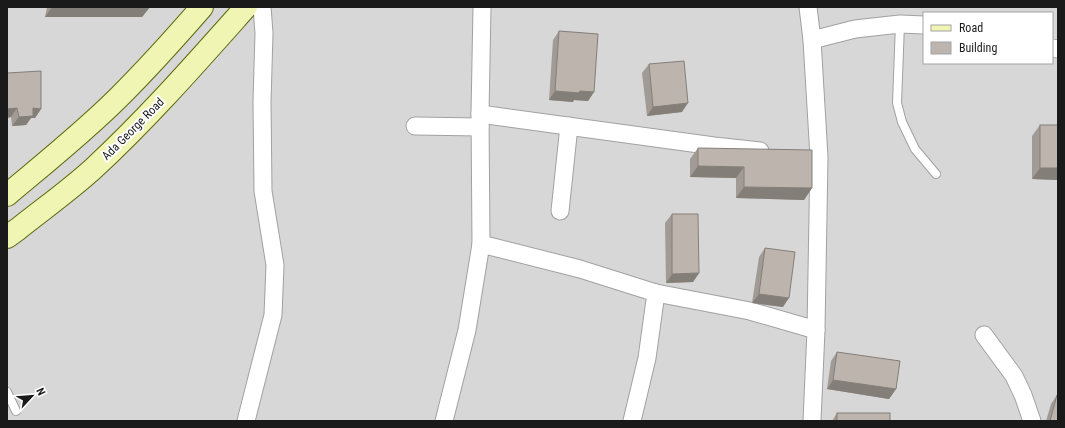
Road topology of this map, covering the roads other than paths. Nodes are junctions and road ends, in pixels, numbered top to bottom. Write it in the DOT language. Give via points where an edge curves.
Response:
graph roads {
  1 [pos="202,7"];
  2 [pos="246,7"];
  3 [pos="262,7"];
  4 [pos="482,7"];
  5 [pos="808,7"];
  6 [pos="900,24"];
  7 [pos="923,25"];
  8 [pos="812,40"];
  9 [pos="480,120"];
  10 [pos="415,126"];
  11 [pos="569,126"];
  12 [pos="774,152"];
  13 [pos="936,174"];
  14 [pos="7,195"];
  15 [pos="560,211"];
  16 [pos="7,237"];
  17 [pos="481,244"];
  18 [pos="656,293"];
  19 [pos="816,330"];
  20 [pos="984,335"];
  21 [pos="7,392"];
  22 [pos="16,411"];
  23 [pos="246,421"];
  24 [pos="444,421"];
  25 [pos="632,421"];
  26 [pos="812,421"];
  27 [pos="1032,421"];
  1 -- 14 [label="main road" via="119,98"];
  2 -- 16 [label="main road, Ada George Road" via="184,77 93,169"];
  3 -- 23 [label="street" via="263,192 274,265 273,315"];
  4 -- 9 [label="street"];
  5 -- 8 [label="street"];
  6 -- 7 [label="street"];
  6 -- 8 [label="street" via="854,29"];
  6 -- 13 [label="lane" via="897,103 902,122 915,149"];
  8 -- 19 [label="street" via="811,156"];
  9 -- 10 [label="street"];
  9 -- 11 [label="street"];
  9 -- 17 [label="street"];
  11 -- 12 [label="street"];
  11 -- 15 [label="street"];
  17 -- 18 [label="street" via="580,269"];
  17 -- 24 [label="street" via="467,330"];
  18 -- 19 [label="street" via="750,311"];
  18 -- 25 [label="street" via="647,358"];
  19 -- 26 [label="street"];
  20 -- 27 [label="street" via="1014,376"];
  21 -- 22 [label="lane"];
}
